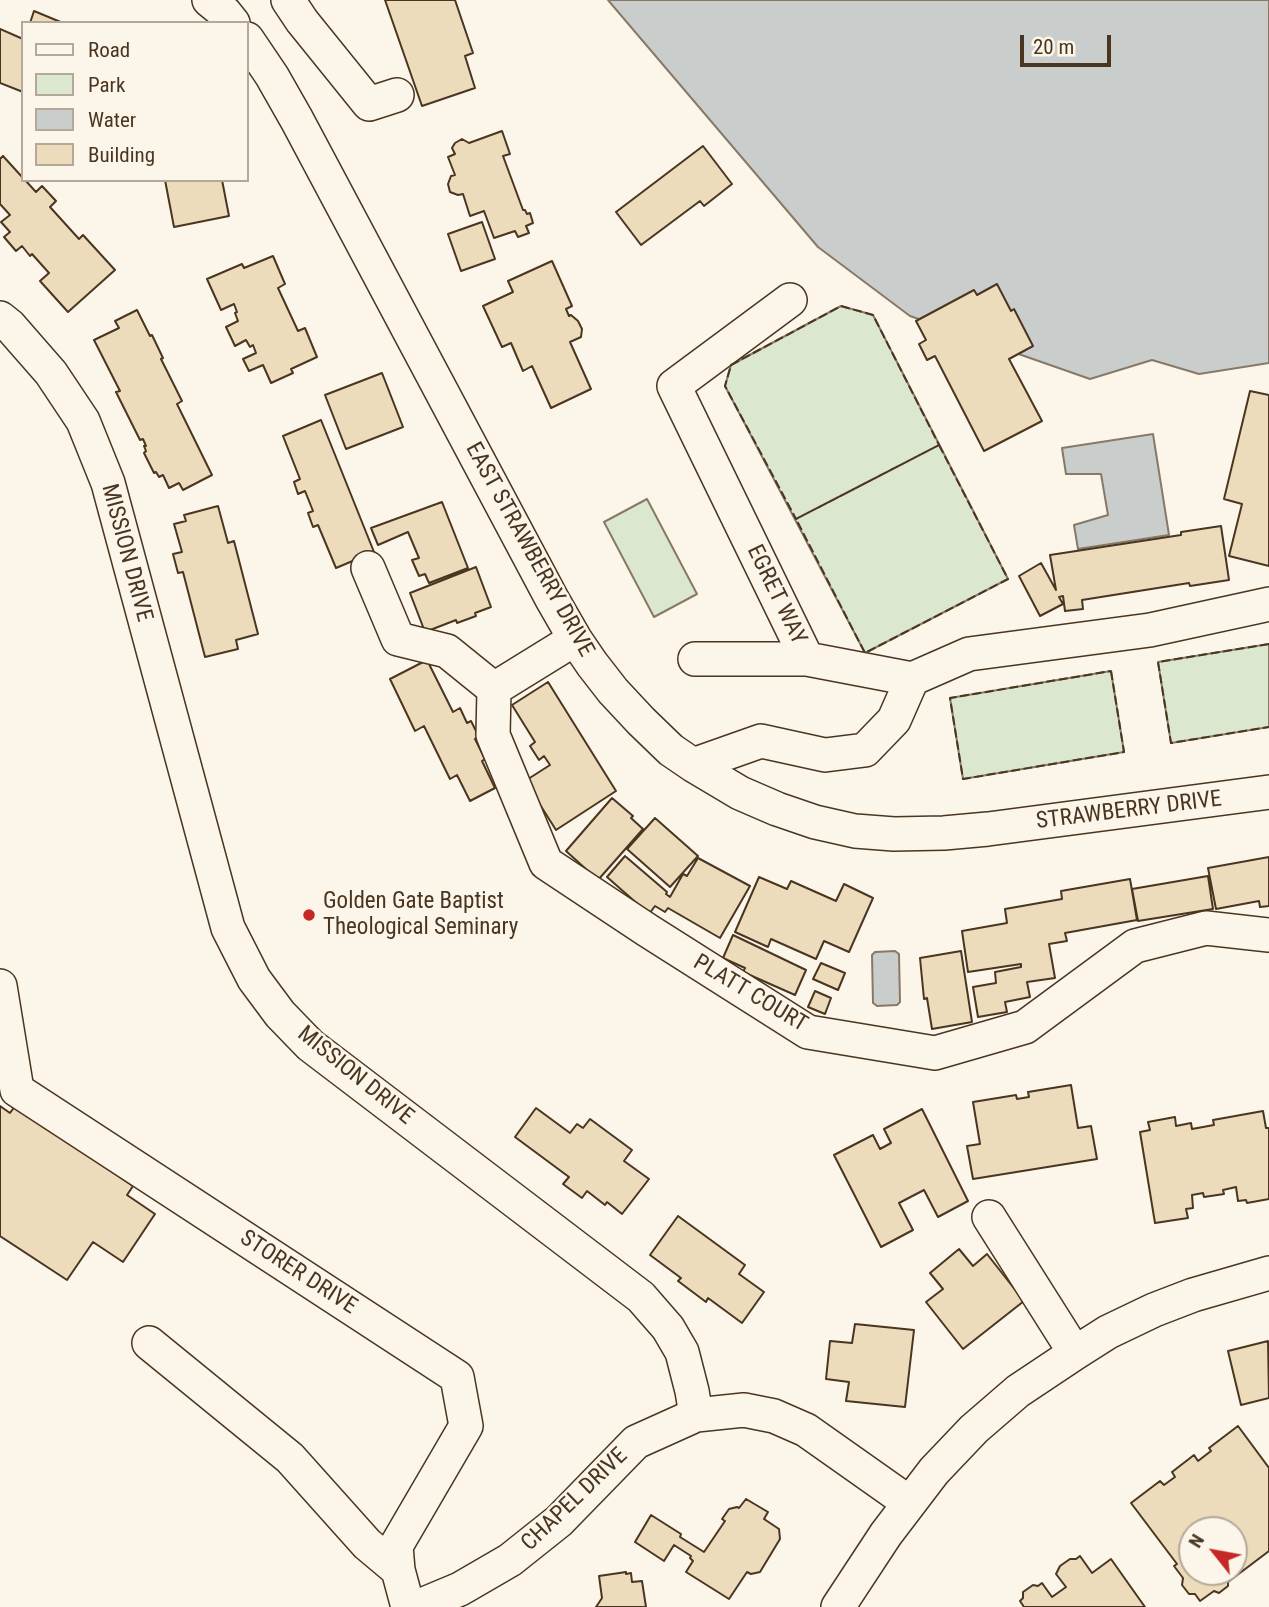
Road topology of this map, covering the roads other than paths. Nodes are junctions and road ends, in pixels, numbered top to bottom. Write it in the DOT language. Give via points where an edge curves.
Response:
graph roads {
  1 [pos="209,0"];
  2 [pos="288,0"];
  3 [pos="231,21"];
  4 [pos="248,40"];
  5 [pos="397,95"];
  6 [pos="790,300"];
  7 [pos="0,318"];
  8 [pos="368,568"];
  9 [pos="1269,604"];
  10 [pos="575,639"];
  11 [pos="695,659"];
  12 [pos="807,659"];
  13 [pos="912,679"];
  14 [pos="494,690"];
  15 [pos="693,765"];
  16 [pos="1269,792"];
  17 [pos="988,829"];
  18 [pos="1269,935"];
  19 [pos="0,986"];
  20 [pos="989,1217"];
  21 [pos="1269,1273"];
  22 [pos="149,1343"];
  23 [pos="1075,1353"];
  24 [pos="696,1415"];
  25 [pos="908,1502"];
  26 [pos="398,1570"];
  27 [pos="408,1607"];
  28 [pos="417,1607"];
  29 [pos="838,1607"];
  1 -- 3 [label="street"];
  2 -- 5 [label="street" via="369,104"];
  4 -- 10 [label="street, EAST STRAWBERRY DRIVE" via="297,120"];
  6 -- 12 [label="street, EGRET WAY" via="674,386"];
  7 -- 24 [label="street, MISSION DRIVE" via="51,373 83,421 108,483 228,928 254,979 310,1045 642,1297 682,1352"];
  8 -- 14 [label="street" via="398,639 447,651"];
  9 -- 13 [label="street" via="1150,630 969,654"];
  10 -- 14 [label="street"];
  10 -- 15 [label="street, EAST STRAWBERRY DRIVE" via="641,722"];
  11 -- 12 [label="street"];
  12 -- 13 [label="street, EGRET WAY"];
  13 -- 15 [label="street" via="894,720 865,750 825,755 761,741"];
  14 -- 18 [label="street, PLATT COURT" via="493,735 546,863 808,1032 934,1053 1025,1027 1135,946 1206,928"];
  15 -- 17 [label="street, EAST STRAWBERRY DRIVE" via="777,809 855,831 894,834"];
  16 -- 17 [label="street, STRAWBERRY DRIVE"];
  19 -- 26 [label="street, STORER DRIVE" via="17,1090 457,1377 466,1426 396,1546"];
  20 -- 23 [label="street"];
  21 -- 23 [label="street" via="1154,1310"];
  22 -- 26 [label="street" via="289,1458"];
  23 -- 25 [label="street" via="1018,1391 974,1429"];
  24 -- 25 [label="street" via="744,1410 774,1416 806,1430"];
  24 -- 28 [label="street, CHAPEL DRIVE" via="636,1442 559,1521 510,1560"];
  25 -- 29 [label="street"];
  26 -- 27 [label="street, STORER DRIVE"];
}
